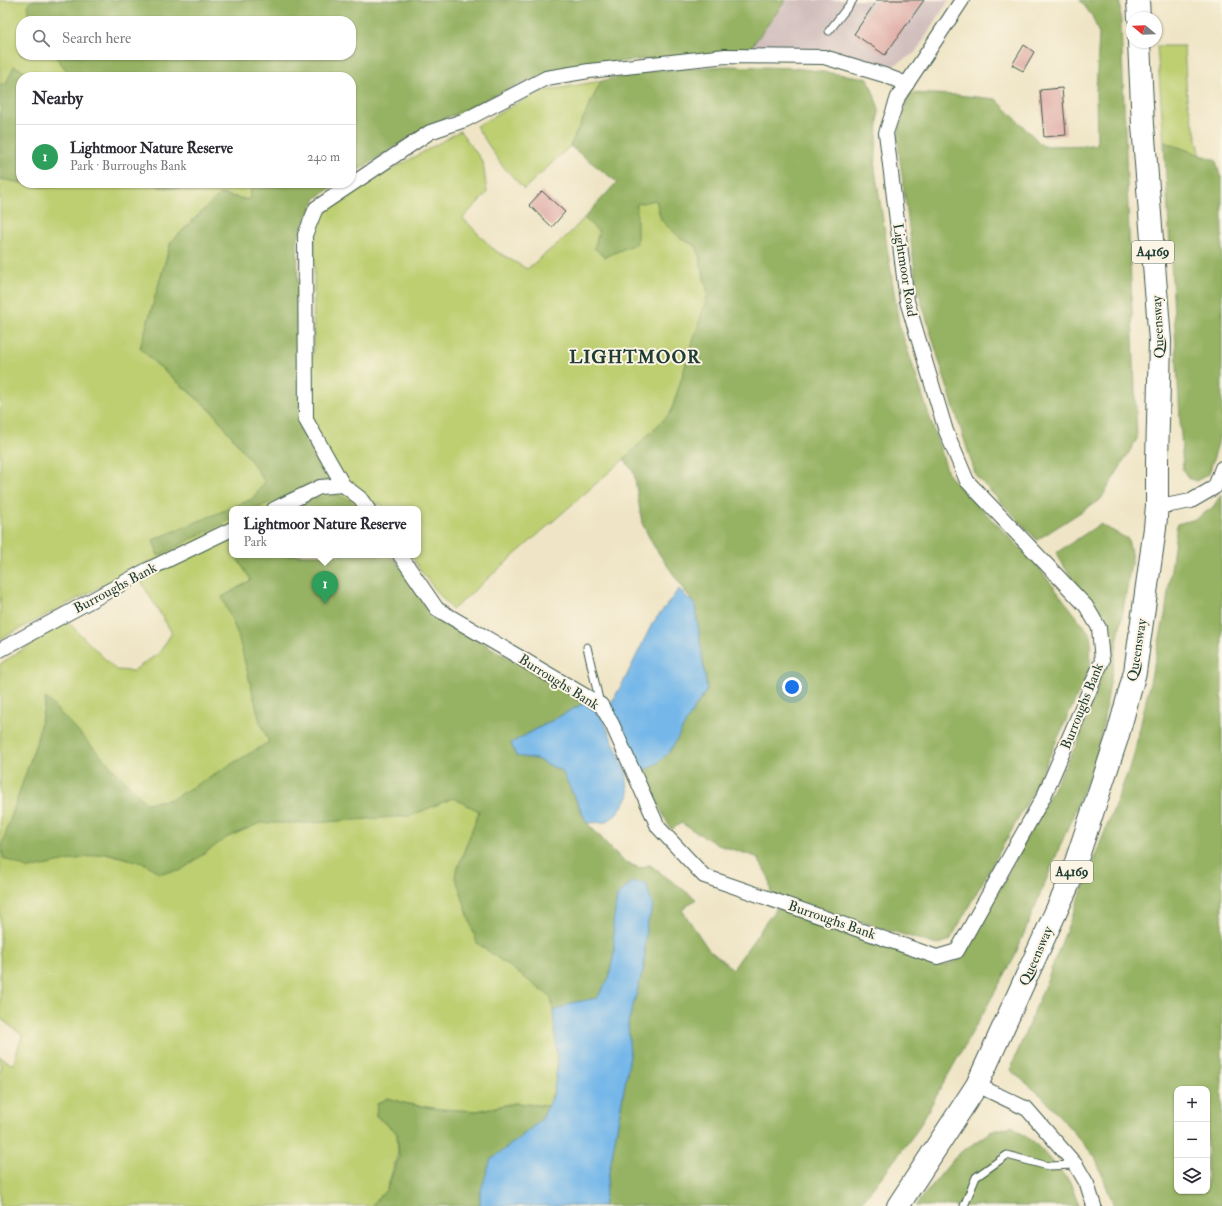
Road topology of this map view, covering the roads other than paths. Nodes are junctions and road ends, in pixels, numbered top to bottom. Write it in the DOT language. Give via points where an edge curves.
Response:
graph roads {
  1 [pos="853,0"];
  2 [pos="962,0"];
  3 [pos="1138,0"];
  4 [pos="1139,12"];
  5 [pos="829,31"];
  6 [pos="1139,48"];
  7 [pos="907,84"];
  8 [pos="356,181"];
  9 [pos="346,188"];
  10 [pos="1222,468"];
  11 [pos="342,485"];
  12 [pos="1157,505"];
  13 [pos="280,506"];
  14 [pos="366,506"];
  15 [pos="229,530"];
  16 [pos="1033,551"];
  17 [pos="402,558"];
  18 [pos="587,647"];
  19 [pos="0,650"];
  20 [pos="600,705"];
  21 [pos="977,1085"];
  22 [pos="1076,1165"];
  23 [pos="898,1206"];
  24 [pos="964,1206"];
  25 [pos="1094,1206"];
  1 -- 5 [label="lane"];
  2 -- 7 [label="street, Lightmoor Road"];
  3 -- 4 [label="main road"];
  6 -- 12 [label="main road, Queensway / A4169" via="1160,341"];
  7 -- 8 [label="street" via="824,57 726,56 546,78 466,120 430,132"];
  7 -- 16 [label="street, Lightmoor Road" via="898,97 886,133 907,301 946,431 967,481"];
  9 -- 11 [label="street" via="316,208 304,235 306,420"];
  10 -- 12 [label="street" via="1215,487 1191,501"];
  11 -- 13 [label="street" via="320,487"];
  11 -- 14 [label="street" via="360,498"];
  12 -- 21 [label="main road, Queensway / A4169" via="1135,672 1117,738 1069,883"];
  15 -- 19 [label="street, Burroughs Bank" via="147,570"];
  16 -- 20 [label="street, Burroughs Bank" via="1086,606 1100,628 1102,661 1044,796 957,951 937,957 704,876 658,827 612,724"];
  17 -- 20 [label="street, Burroughs Bank" via="437,609"];
  18 -- 20 [label="lane"];
  21 -- 22 [label="street" via="1027,1109"];
  21 -- 23 [label="main road, Queensway / A4169"];
  22 -- 24 [label="lane" via="1048,1166 1007,1155 976,1177"];
  22 -- 25 [label="street" via="1087,1184"];
}
